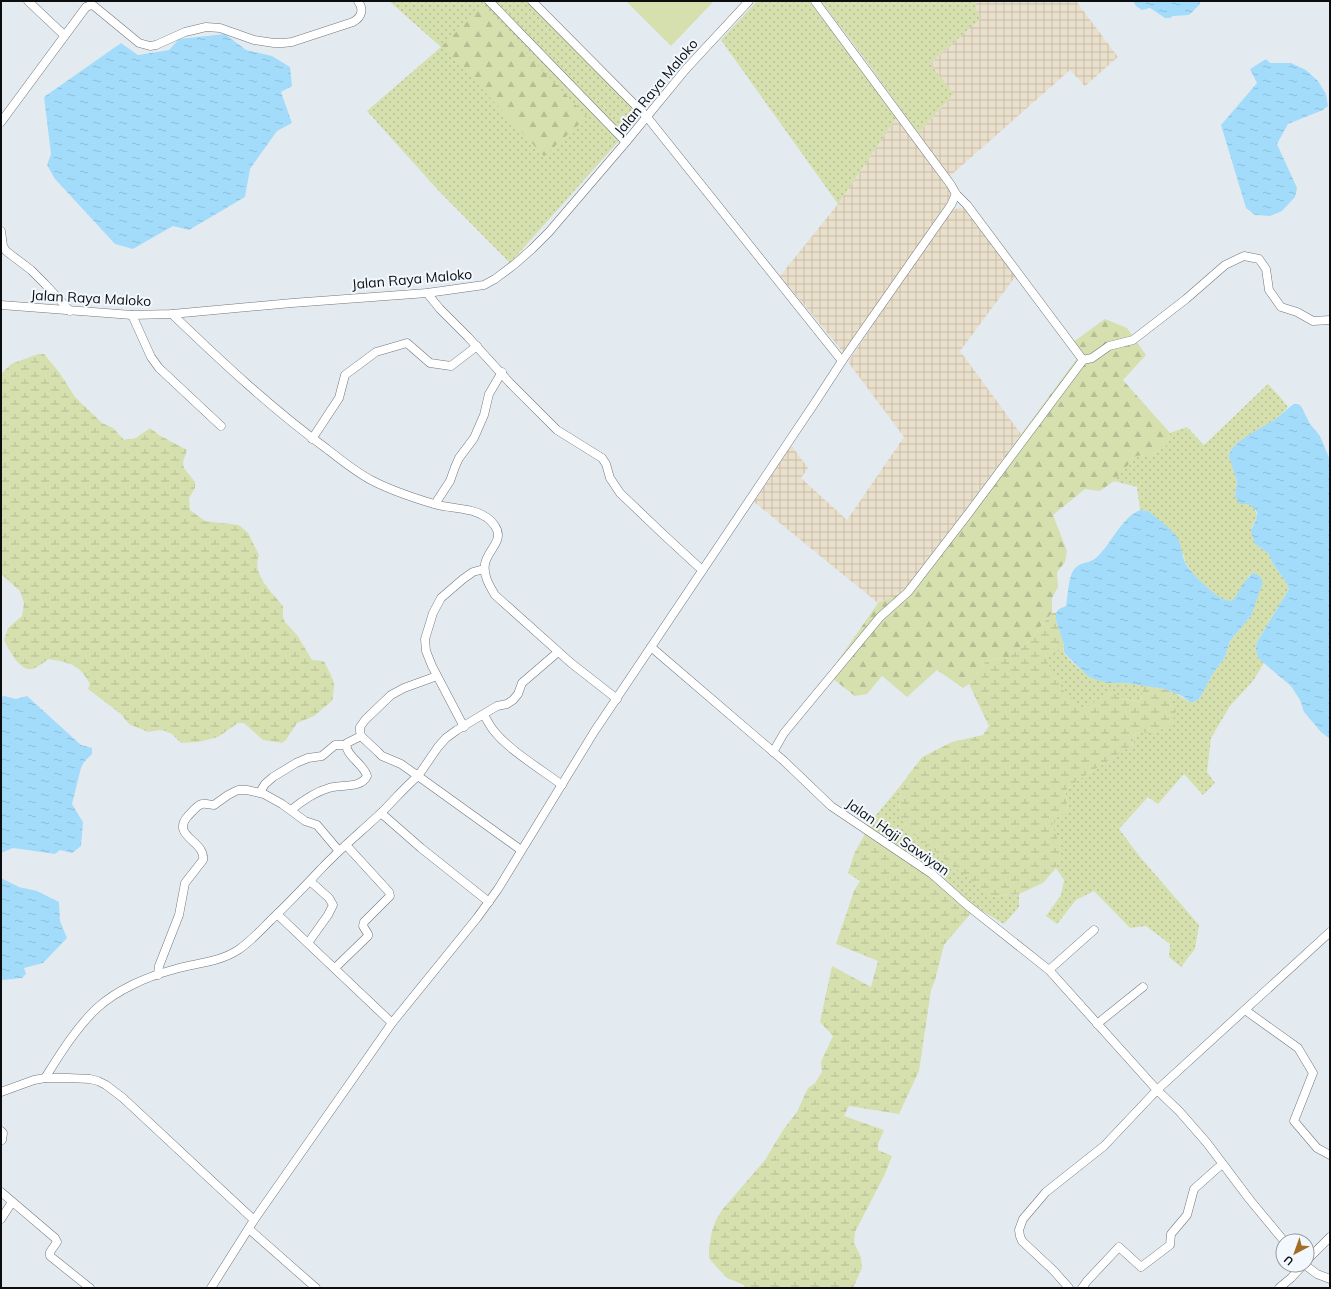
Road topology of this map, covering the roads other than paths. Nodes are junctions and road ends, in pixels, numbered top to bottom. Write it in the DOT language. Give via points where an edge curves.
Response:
graph roads {
  1 [pos="28,1"];
  2 [pos="358,1"];
  3 [pos="489,1"];
  4 [pos="532,1"];
  5 [pos="749,1"];
  6 [pos="815,1"];
  7 [pos="64,35"];
  8 [pos="647,117"];
  9 [pos="1,122"];
  10 [pos="626,142"];
  11 [pos="956,194"];
  12 [pos="1,231"];
  13 [pos="427,293"];
  14 [pos="1,306"];
  15 [pos="70,311"];
  16 [pos="172,314"];
  17 [pos="132,315"];
  18 [pos="1330,320"];
  19 [pos="477,346"];
  20 [pos="1083,360"];
  21 [pos="842,361"];
  22 [pos="502,372"];
  23 [pos="221,426"];
  24 [pos="312,439"];
  25 [pos="435,504"];
  26 [pos="484,569"];
  27 [pos="702,570"];
  28 [pos="651,647"];
  29 [pos="558,652"];
  30 [pos="437,676"];
  31 [pos="617,699"];
  32 [pos="484,715"];
  33 [pos="464,726"];
  34 [pos="362,736"];
  35 [pos="346,745"];
  36 [pos="773,752"];
  37 [pos="418,776"];
  38 [pos="562,785"];
  39 [pos="260,792"];
  40 [pos="291,810"];
  41 [pos="381,813"];
  42 [pos="346,845"];
  43 [pos="521,850"];
  44 [pos="339,851"];
  45 [pos="310,881"];
  46 [pos="489,902"];
  47 [pos="277,914"];
  48 [pos="1094,930"];
  49 [pos="1330,932"];
  50 [pos="308,943"];
  51 [pos="335,968"];
  52 [pos="1049,970"];
  53 [pos="158,975"];
  54 [pos="1143,986"];
  55 [pos="1245,1010"];
  56 [pos="392,1023"];
  57 [pos="1097,1024"];
  58 [pos="45,1078"];
  59 [pos="1157,1090"];
  60 [pos="1,1092"];
  61 [pos="1,1131"];
  62 [pos="2,1140"];
  63 [pos="1330,1154"];
  64 [pos="1222,1164"];
  65 [pos="1,1192"];
  66 [pos="12,1202"];
  67 [pos="1,1219"];
  68 [pos="254,1220"];
  69 [pos="249,1229"];
  70 [pos="1277,1233"];
  71 [pos="1330,1237"];
  72 [pos="1315,1252"];
  73 [pos="1296,1273"];
  74 [pos="1315,1273"];
  75 [pos="1330,1279"];
  76 [pos="90,1288"];
  77 [pos="211,1288"];
  78 [pos="316,1288"];
  79 [pos="1069,1288"];
  80 [pos="1082,1288"];
  81 [pos="1279,1288"];
  1 -- 7 [label="street"];
  2 -- 7 [label="street" via="362,11 353,22 292,42 254,40 220,28 206,27 185,32 156,45 144,45 91,4"];
  3 -- 10 [label="street"];
  4 -- 8 [label="street"];
  5 -- 8 [label="street, Jalan Raya Maloko" via="686,69"];
  6 -- 11 [label="street"];
  7 -- 9 [label="street"];
  8 -- 10 [label="street, Jalan Raya Maloko"];
  8 -- 21 [label="street"];
  10 -- 13 [label="street, Jalan Raya Maloko" via="549,232 495,279 477,287"];
  11 -- 20 [label="street" via="967,205"];
  11 -- 21 [label="street"];
  12 -- 15 [label="street" via="6,251 46,284"];
  13 -- 16 [label="street, Jalan Raya Maloko"];
  13 -- 19 [label="street"];
  14 -- 15 [label="street, Jalan Raya Maloko"];
  15 -- 17 [label="street, Jalan Raya Maloko"];
  16 -- 17 [label="street, Jalan Raya Maloko"];
  16 -- 24 [label="street" via="232,371"];
  17 -- 23 [label="street" via="154,362"];
  18 -- 20 [label="street" via="1312,321 1297,312 1281,307 1269,290 1266,269 1259,259 1244,256 1225,265 1132,340 1109,346 1092,358"];
  19 -- 22 [label="street"];
  19 -- 24 [label="street" via="451,366 430,363 407,343 376,352 345,375 339,398"];
  20 -- 36 [label="street" via="912,586 880,617 784,733"];
  21 -- 27 [label="street"];
  22 -- 25 [label="street" via="489,394 484,415 474,438 459,458 450,481"];
  22 -- 27 [label="street" via="557,430 602,458 610,478 620,493"];
  24 -- 25 [label="street" via="366,478"];
  25 -- 26 [label="street" via="476,512 495,526 498,539 485,562"];
  26 -- 29 [label="street" via="488,584 495,595"];
  26 -- 30 [label="street" via="473,572 463,579 441,598 435,608 425,639 426,651"];
  27 -- 28 [label="street"];
  28 -- 31 [label="street"];
  28 -- 36 [label="street, Jalan Haji Sawiyan"];
  29 -- 31 [label="street"];
  29 -- 32 [label="street" via="522,683 513,700"];
  30 -- 33 [label="street"];
  30 -- 34 [label="street" via="392,695 365,720 360,727"];
  31 -- 38 [label="street"];
  32 -- 33 [label="street"];
  32 -- 38 [label="street" via="504,741"];
  33 -- 37 [label="street" via="441,743"];
  34 -- 35 [label="street"];
  34 -- 37 [label="street" via="382,756 401,764"];
  35 -- 39 [label="street" via="335,745 322,756 308,758 292,765 270,780"];
  35 -- 40 [label="street" via="348,752 365,770 365,779 351,785 325,789"];
  36 -- 52 [label="street, Jalan Haji Sawiyan" via="830,806 932,874"];
  37 -- 41 [label="street"];
  37 -- 43 [label="street"];
  38 -- 43 [label="street"];
  39 -- 40 [label="street"];
  39 -- 53 [label="street" via="238,790 214,805 201,804 183,822 182,829 200,849 203,860 185,883 179,915 159,966"];
  40 -- 44 [label="street" via="305,821 318,826"];
  41 -- 42 [label="street"];
  41 -- 46 [label="street"];
  42 -- 44 [label="street"];
  42 -- 51 [label="street" via="390,896 364,922 368,936"];
  43 -- 46 [label="street"];
  44 -- 45 [label="street"];
  45 -- 47 [label="street"];
  45 -- 50 [label="street" via="333,905"];
  46 -- 56 [label="street"];
  47 -- 50 [label="street"];
  47 -- 53 [label="street" via="232,954"];
  48 -- 52 [label="street"];
  49 -- 55 [label="street"];
  50 -- 51 [label="street"];
  51 -- 56 [label="street"];
  52 -- 57 [label="street, Jalan Haji Sawiyan"];
  53 -- 58 [label="street" via="126,989 96,1008 78,1029"];
  54 -- 57 [label="street"];
  55 -- 59 [label="street"];
  55 -- 63 [label="street" via="1298,1048 1313,1073 1294,1121 1317,1148"];
  56 -- 68 [label="street"];
  57 -- 59 [label="street, Jalan Haji Sawiyan"];
  58 -- 60 [label="street"];
  58 -- 68 [label="street" via="90,1079 106,1085"];
  59 -- 64 [label="street, Jalan Haji Sawiyan" via="1203,1138"];
  59 -- 79 [label="street" via="1104,1146 1046,1192 1023,1219 1019,1230 1022,1241"];
  61 -- 62 [label="street"];
  64 -- 70 [label="street, Jalan Haji Sawiyan"];
  64 -- 80 [label="street" via="1194,1189 1187,1215 1171,1234 1170,1245 1141,1267 1120,1247"];
  65 -- 66 [label="street"];
  66 -- 67 [label="street"];
  66 -- 76 [label="street" via="56,1239 50,1256"];
  68 -- 69 [label="street"];
  69 -- 77 [label="street"];
  69 -- 78 [label="street"];
  71 -- 72 [label="street"];
  73 -- 81 [label="street"];
  74 -- 75 [label="street"];
}
